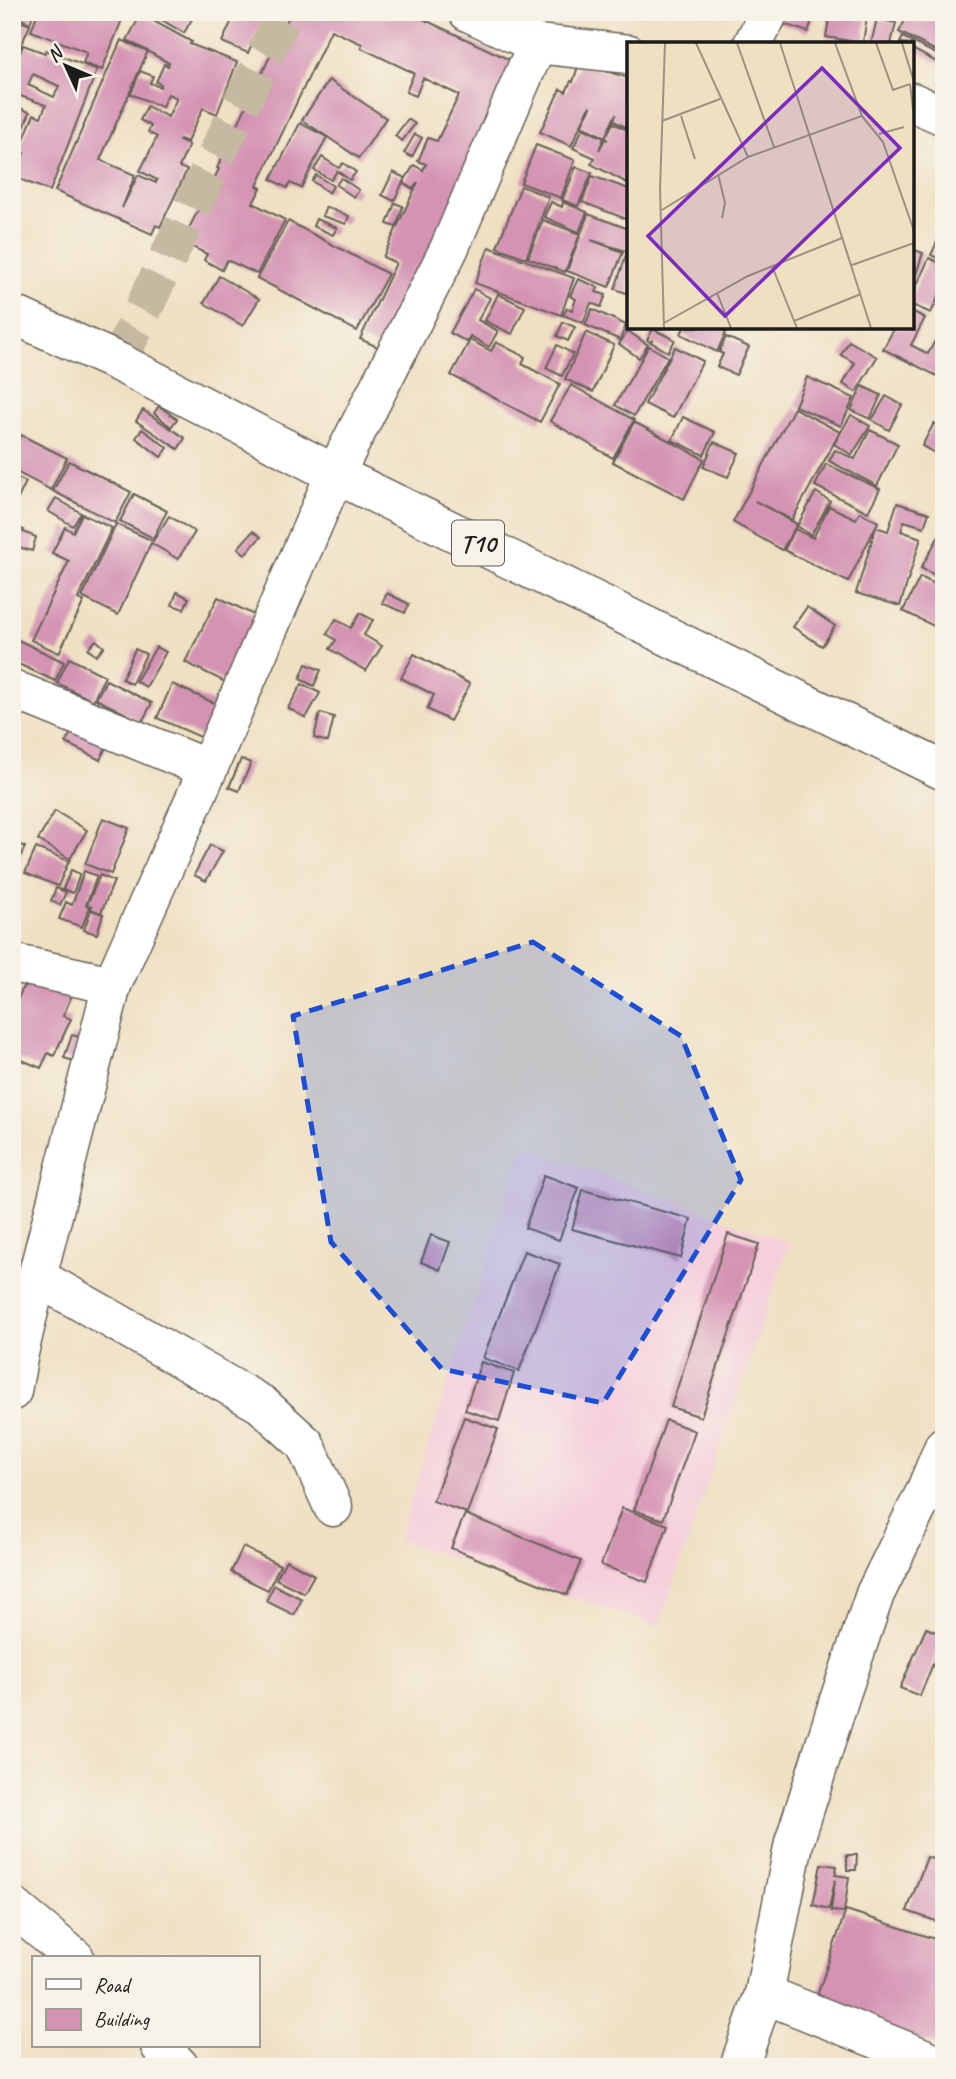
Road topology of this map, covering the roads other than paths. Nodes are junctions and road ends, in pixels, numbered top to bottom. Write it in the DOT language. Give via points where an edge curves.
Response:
graph roads {
  1 [pos="468,12"];
  2 [pos="769,12"];
  3 [pos="753,42"];
  4 [pos="537,44"];
  5 [pos="627,54"];
  6 [pos="914,103"];
  7 [pos="944,116"];
  8 [pos="12,314"];
  9 [pos="335,474"];
  10 [pos="12,688"];
  11 [pos="208,769"];
  12 [pos="944,771"];
  13 [pos="12,963"];
  14 [pos="112,985"];
  15 [pos="37,1277"];
  16 [pos="12,1391"];
  17 [pos="944,1446"];
  18 [pos="934,1496"];
  19 [pos="333,1507"];
  20 [pos="12,1906"];
  21 [pos="73,1956"];
  22 [pos="764,1994"];
  23 [pos="162,2048"];
  24 [pos="944,2066"];
  25 [pos="180,2067"];
  26 [pos="739,2067"];
  1 -- 4 [label="main road"];
  2 -- 3 [label="main road"];
  4 -- 5 [label="main road"];
  4 -- 9 [label="main road" via="449,249"];
  6 -- 7 [label="main road"];
  8 -- 9 [label="main road, T10" via="118,362"];
  9 -- 11 [label="main road"];
  9 -- 12 [label="main road, T10"];
  10 -- 11 [label="main road"];
  11 -- 14 [label="main road"];
  13 -- 14 [label="main road"];
  14 -- 15 [label="main road"];
  15 -- 16 [label="main road"];
  15 -- 19 [label="main road" via="261,1404 305,1444"];
  17 -- 18 [label="main road"];
  18 -- 22 [label="main road" via="875,1594 794,1843"];
  20 -- 21 [label="main road"];
  22 -- 24 [label="main road"];
  22 -- 26 [label="main road"];
  23 -- 25 [label="main road"];
}
